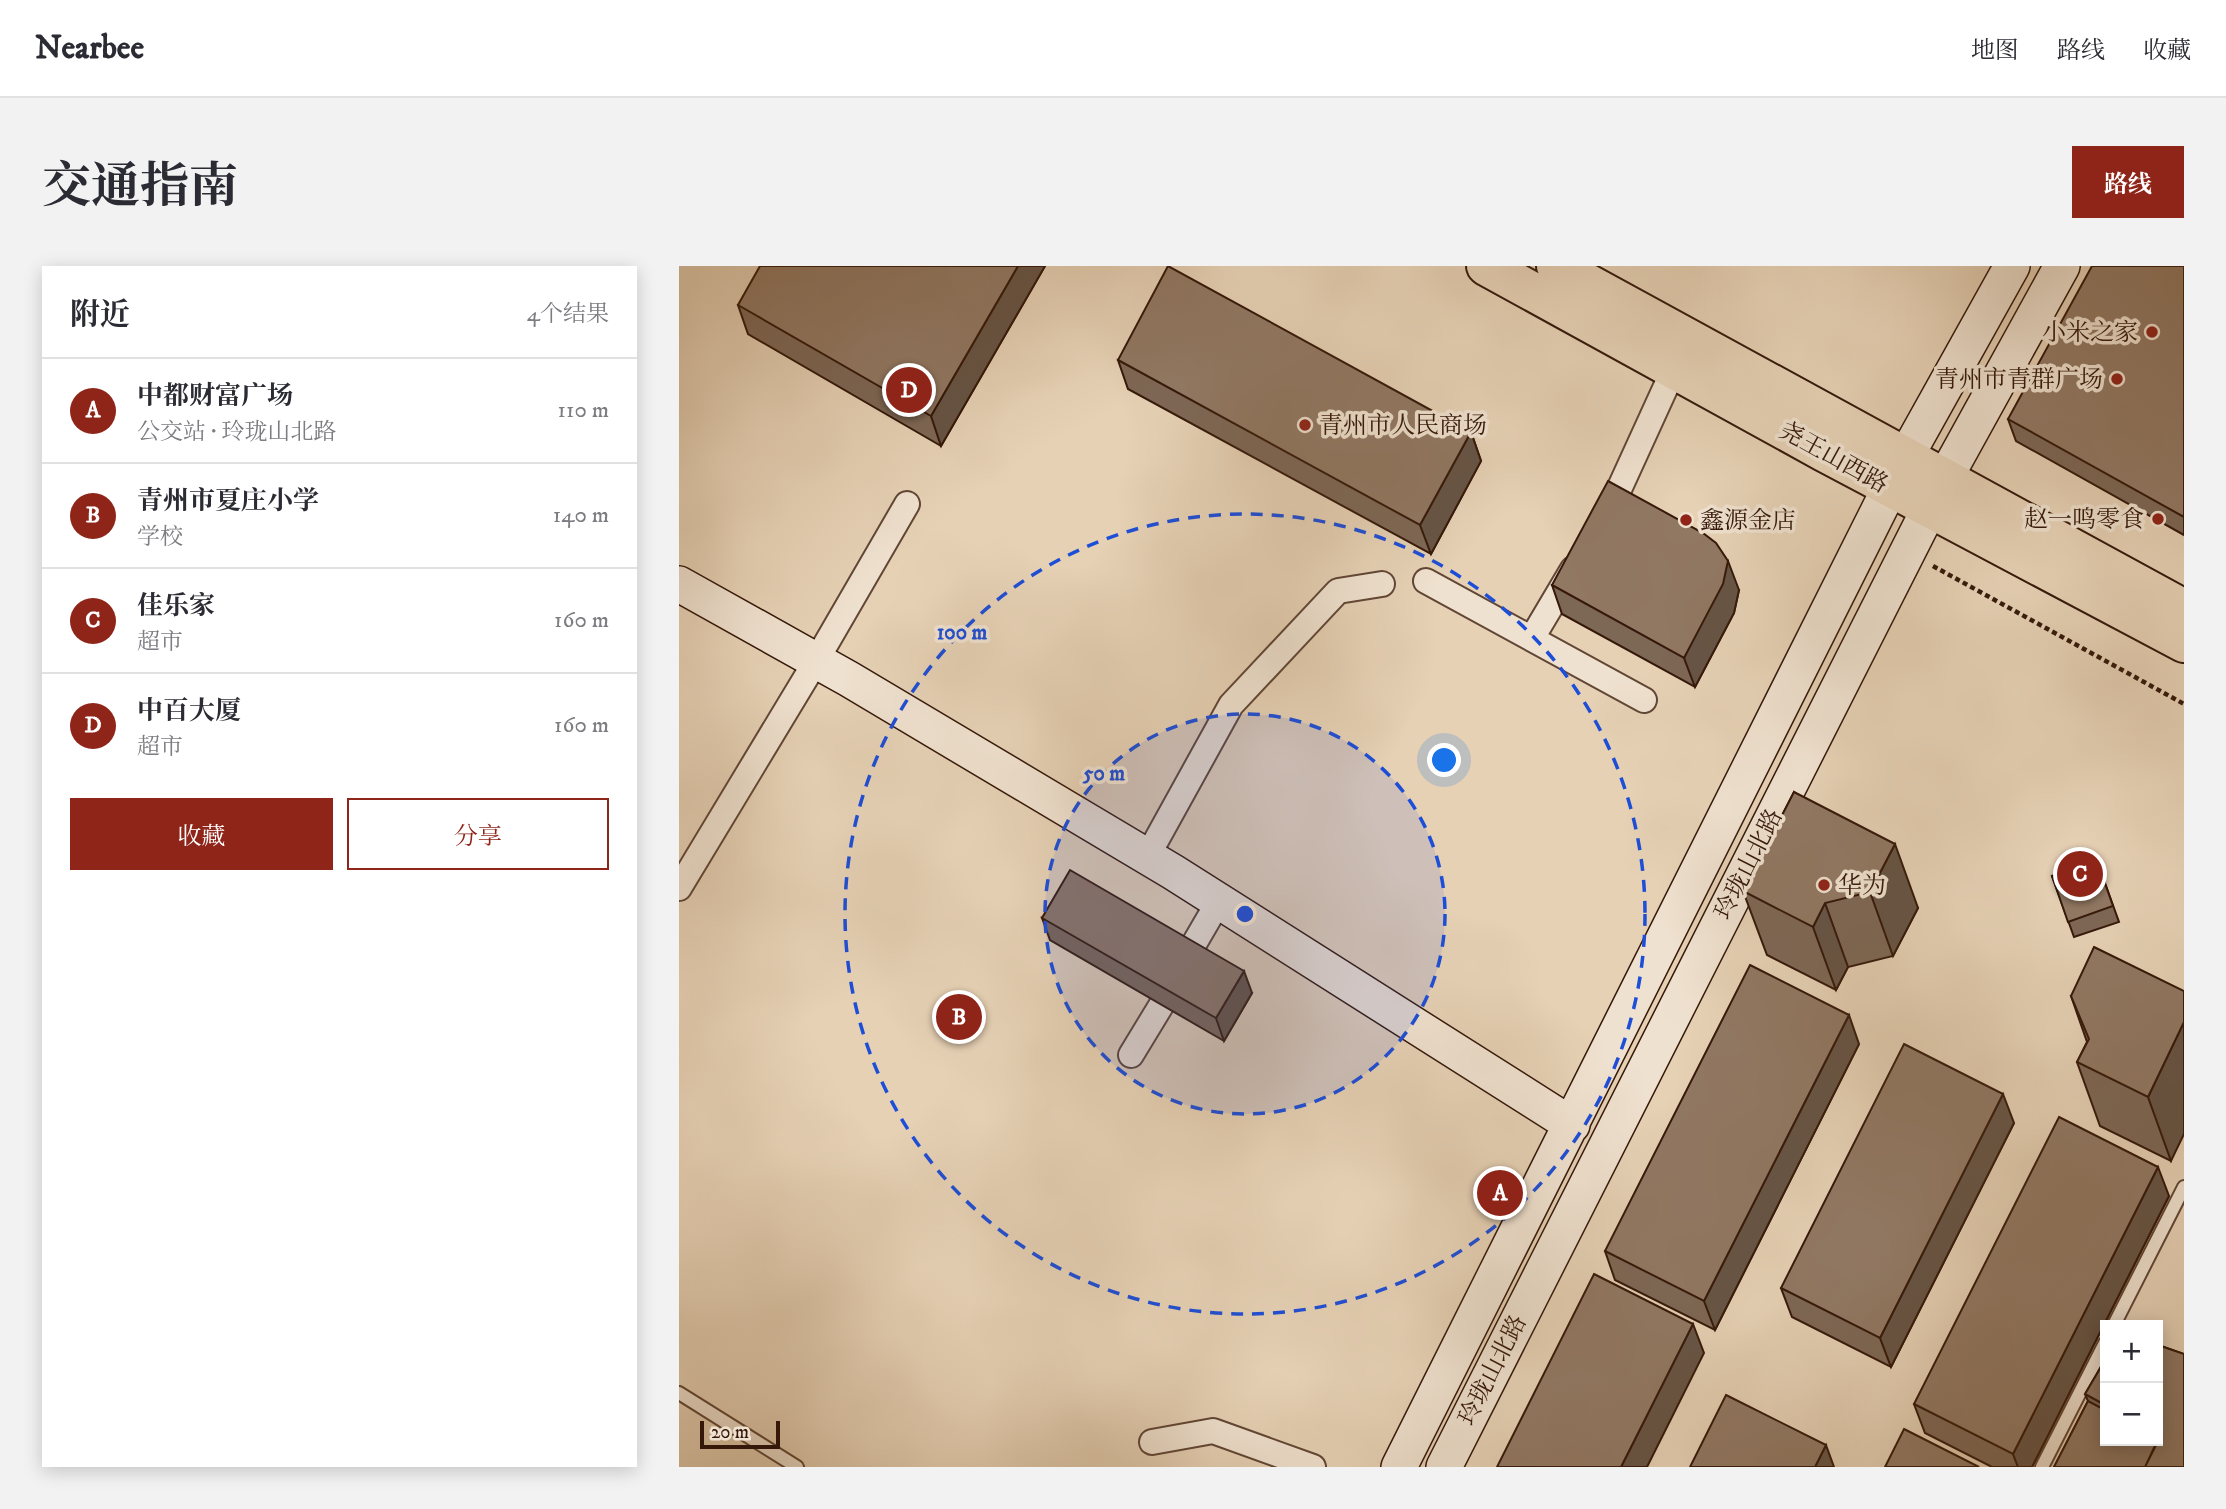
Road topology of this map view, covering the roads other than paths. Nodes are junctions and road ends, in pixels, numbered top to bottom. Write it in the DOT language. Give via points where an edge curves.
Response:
graph roads {
  1 [pos="1486,266"];
  2 [pos="1556,266"];
  3 [pos="2012,266"];
  4 [pos="2062,266"];
  5 [pos="1674,369"];
  6 [pos="1898,473"];
  7 [pos="1937,493"];
  8 [pos="907,504"];
  9 [pos="1595,531"];
  10 [pos="1581,555"];
  11 [pos="1426,581"];
  12 [pos="679,584"];
  13 [pos="1382,584"];
  14 [pos="2184,609"];
  15 [pos="1532,638"];
  16 [pos="2184,643"];
  17 [pos="816,661"];
  18 [pos="1644,701"];
  19 [pos="1147,857"];
  20 [pos="679,888"];
  21 [pos="1219,901"];
  22 [pos="1187,956"];
  23 [pos="1162,1004"];
  24 [pos="1131,1055"];
  25 [pos="1571,1125"];
  26 [pos="2184,1187"];
  27 [pos="2117,1320"];
  28 [pos="2100,1353"];
  29 [pos="679,1393"];
  30 [pos="1152,1442"];
  31 [pos="797,1467"];
  32 [pos="1313,1467"];
  33 [pos="1399,1467"];
  34 [pos="1444,1467"];
  35 [pos="2042,1467"];
  1 -- 5 [label="main road, 尧王山西路"];
  2 -- 6 [label="main road, 尧王山西路"];
  3 -- 6 [label="main road, 玲珑山北路"];
  4 -- 7 [label="main road, 玲珑山北路"];
  5 -- 6 [label="main road, 尧王山西路"];
  5 -- 9 [label="street" via="1616,496"];
  6 -- 7 [label="main road, 尧王山西路"];
  6 -- 25 [label="main road, 玲珑山北路"];
  7 -- 14 [label="main road, 尧王山西路"];
  7 -- 16 [label="main road, 尧王山西路"];
  7 -- 34 [label="main road, 玲珑山北路"];
  8 -- 17 [label="street"];
  10 -- 15 [label="street"];
  11 -- 15 [label="street"];
  12 -- 17 [label="main road"];
  13 -- 19 [label="street" via="1338,591 1231,705"];
  15 -- 18 [label="street"];
  17 -- 19 [label="main road"];
  17 -- 20 [label="street"];
  19 -- 21 [label="main road"];
  21 -- 22 [label="street"];
  21 -- 25 [label="main road"];
  23 -- 24 [label="street"];
  25 -- 33 [label="main road, 玲珑山北路"];
  26 -- 27 [label="lane"];
  28 -- 35 [label="lane"];
  29 -- 31 [label="lane"];
  30 -- 32 [label="street" via="1213,1431"];
}
